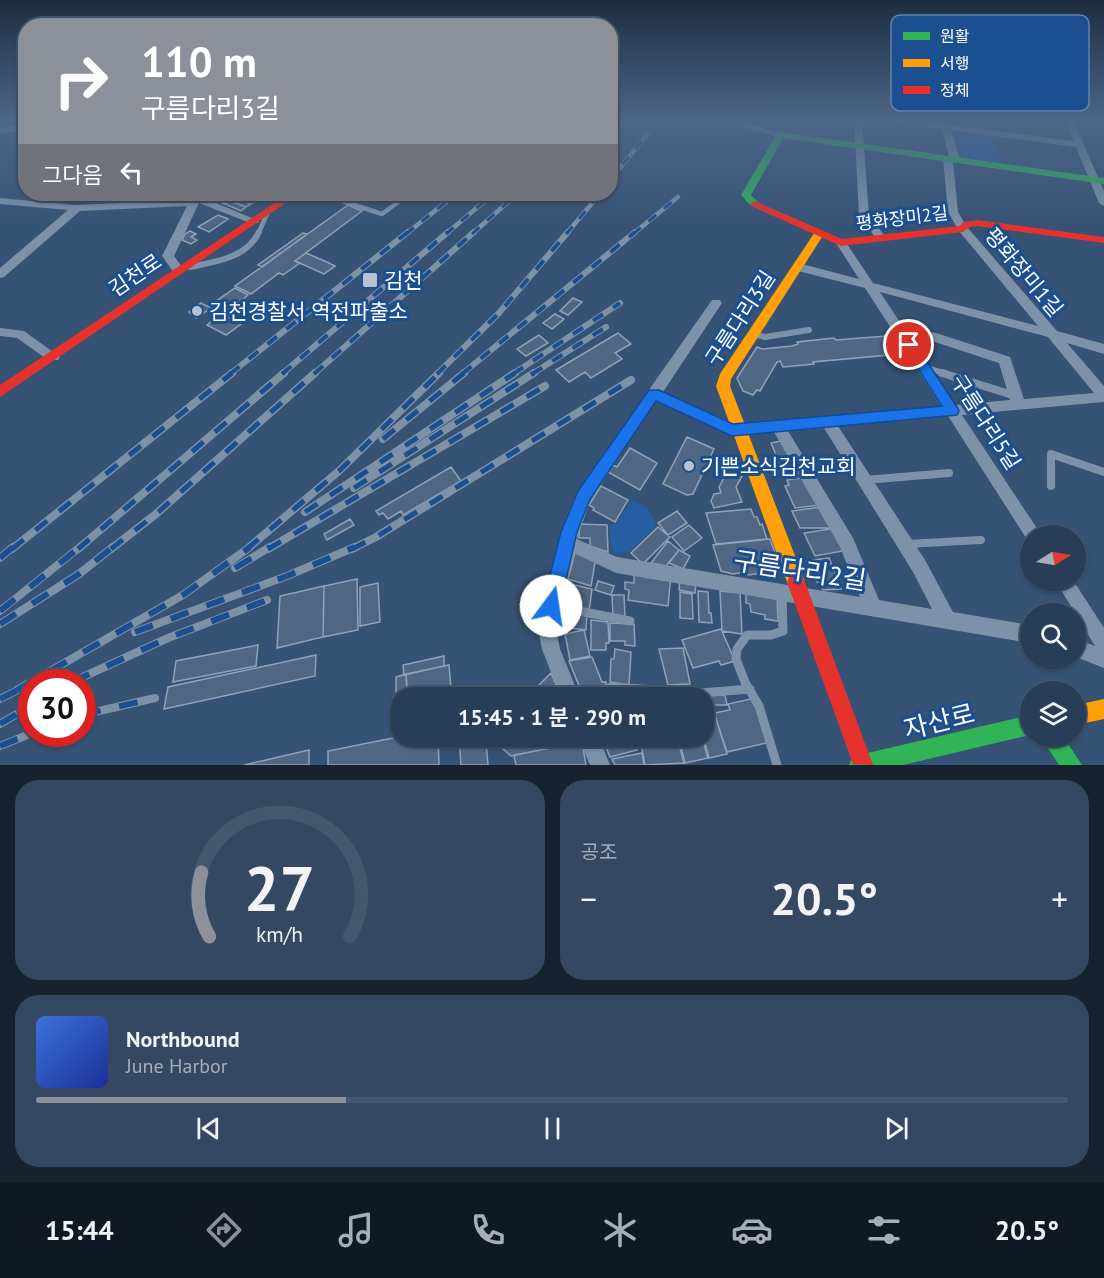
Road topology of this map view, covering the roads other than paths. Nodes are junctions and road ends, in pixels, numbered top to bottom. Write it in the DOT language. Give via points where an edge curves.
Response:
graph roads {
  1 [pos="768,156"];
  2 [pos="860,156"];
  3 [pos="926,156"];
  4 [pos="951,156"];
  5 [pos="1086,156"];
  6 [pos="952,159"];
  7 [pos="1101,182"];
  8 [pos="0,201"];
  9 [pos="157,201"];
  10 [pos="195,201"];
  11 [pos="204,201"];
  12 [pos="283,201"];
  13 [pos="342,201"];
  14 [pos="399,201"];
  15 [pos="1104,202"];
  16 [pos="78,207"];
  17 [pos="268,211"];
  18 [pos="254,221"];
  19 [pos="963,229"];
  20 [pos="819,234"];
  21 [pos="881,238"];
  22 [pos="1104,240"];
  23 [pos="841,243"];
  24 [pos="798,267"];
  25 [pos="180,270"];
  26 [pos="0,274"];
  27 [pos="869,285"];
  28 [pos="716,303"];
  29 [pos="809,330"];
  30 [pos="900,331"];
  31 [pos="0,332"];
  32 [pos="1049,333"];
  33 [pos="753,334"];
  34 [pos="1104,349"];
  35 [pos="53,357"];
  36 [pos="923,366"];
  37 [pos="0,392"];
  38 [pos="654,394"];
  39 [pos="1104,396"];
  40 [pos="1018,400"];
  41 [pos="952,411"];
  42 [pos="828,422"];
  43 [pos="778,426"];
  44 [pos="739,429"];
  45 [pos="1104,472"];
  46 [pos="949,473"];
  47 [pos="865,480"];
  48 [pos="1051,486"];
  49 [pos="1027,525"];
  50 [pos="981,540"];
  51 [pos="567,542"];
  52 [pos="906,544"];
  53 [pos="1070,591"];
  54 [pos="782,593"];
  55 [pos="801,596"];
  56 [pos="551,606"];
  57 [pos="873,608"];
  58 [pos="630,621"];
  59 [pos="948,621"];
  60 [pos="1020,632"];
  61 [pos="1104,644"];
  62 [pos="1086,652"];
  63 [pos="1104,659"];
  64 [pos="567,687"];
  65 [pos="750,689"];
  66 [pos="714,692"];
  67 [pos="1104,709"];
  68 [pos="1086,713"];
  69 [pos="1020,727"];
  70 [pos="593,747"];
  71 [pos="1058,747"];
  72 [pos="861,764"];
  73 [pos="600,765"];
  74 [pos="777,765"];
  75 [pos="1072,765"];
  1 -- 20 [label="street, 평화장미2길" via="746,195 756,205"];
  2 -- 21 [label="street" via="864,215"];
  3 -- 6 [label="street"];
  4 -- 6 [label="street, 평화장미1길"];
  5 -- 7 [label="street"];
  6 -- 7 [label="street"];
  6 -- 19 [label="street, 평화장미1길" via="953,212"];
  7 -- 15 [label="street"];
  8 -- 16 [label="street"];
  9 -- 16 [label="street"];
  10 -- 25 [label="street" via="168,256"];
  11 -- 18 [label="street"];
  12 -- 17 [label="street, 김천로"];
  13 -- 14 [label="lane" via="382,214"];
  16 -- 26 [label="street"];
  17 -- 18 [label="street, 김천로"];
  17 -- 25 [label="lane" via="254,242 228,259"];
  18 -- 25 [label="street, 김천로"];
  19 -- 21 [label="street, 평화장미2길"];
  19 -- 22 [label="street, 평화장미2길" via="967,224 977,223"];
  19 -- 32 [label="street, 평화장미1길"];
  20 -- 23 [label="street, 평화장미2길"];
  20 -- 24 [label="street, 구름다리3길"];
  21 -- 23 [label="street, 평화장미2길"];
  23 -- 27 [label="street, 구름다리5길"];
  24 -- 27 [label="street"];
  24 -- 33 [label="street, 구름다리3길"];
  25 -- 35 [label="street, 김천로"];
  27 -- 30 [label="street, 구름다리5길"];
  27 -- 32 [label="street"];
  28 -- 38 [label="street"];
  29 -- 33 [label="lane" via="765,337"];
  30 -- 36 [label="street, 구름다리5길"];
  30 -- 40 [label="street" via="1005,360"];
  31 -- 35 [label="street" via="20,334"];
  32 -- 34 [label="street"];
  32 -- 39 [label="street, 평화장미1길"];
  33 -- 44 [label="street, 구름다리3길" via="723,382"];
  35 -- 37 [label="street, 김천로"];
  36 -- 40 [label="lane"];
  36 -- 41 [label="street, 구름다리5길"];
  38 -- 44 [label="street" via="725,428"];
  38 -- 51 [label="street" via="584,496"];
  39 -- 40 [label="street"];
  40 -- 41 [label="street"];
  41 -- 42 [label="street"];
  41 -- 49 [label="street, 구름다리5길"];
  42 -- 43 [label="street"];
  42 -- 47 [label="street"];
  43 -- 44 [label="street"];
  43 -- 57 [label="street" via="847,543"];
  44 -- 55 [label="street, 구름다리3길"];
  45 -- 48 [label="lane" via="1051,454"];
  46 -- 47 [label="lane"];
  47 -- 52 [label="street"];
  50 -- 52 [label="lane"];
  51 -- 54 [label="street, 구름다리2길" via="616,565"];
  51 -- 56 [label="street"];
  52 -- 59 [label="street"];
  53 -- 61 [label="street"];
  54 -- 55 [label="street, 구름다리2길"];
  54 -- 65 [label="lane" via="783,631 747,635 737,649 738,665"];
  55 -- 57 [label="street, 구름다리2길"];
  55 -- 72 [label="street, 구름다리3길"];
  56 -- 58 [label="lane"];
  56 -- 64 [label="street" via="546,625 548,638"];
  57 -- 59 [label="street, 구름다리2길"];
  59 -- 60 [label="street, 구름다리2길"];
  62 -- 63 [label="street"];
  65 -- 66 [label="lane"];
  65 -- 74 [label="lane"];
  67 -- 68 [label="street"];
  69 -- 72 [label="street, 자산로"];
  70 -- 73 [label="street"];
  71 -- 75 [label="street"];
}
